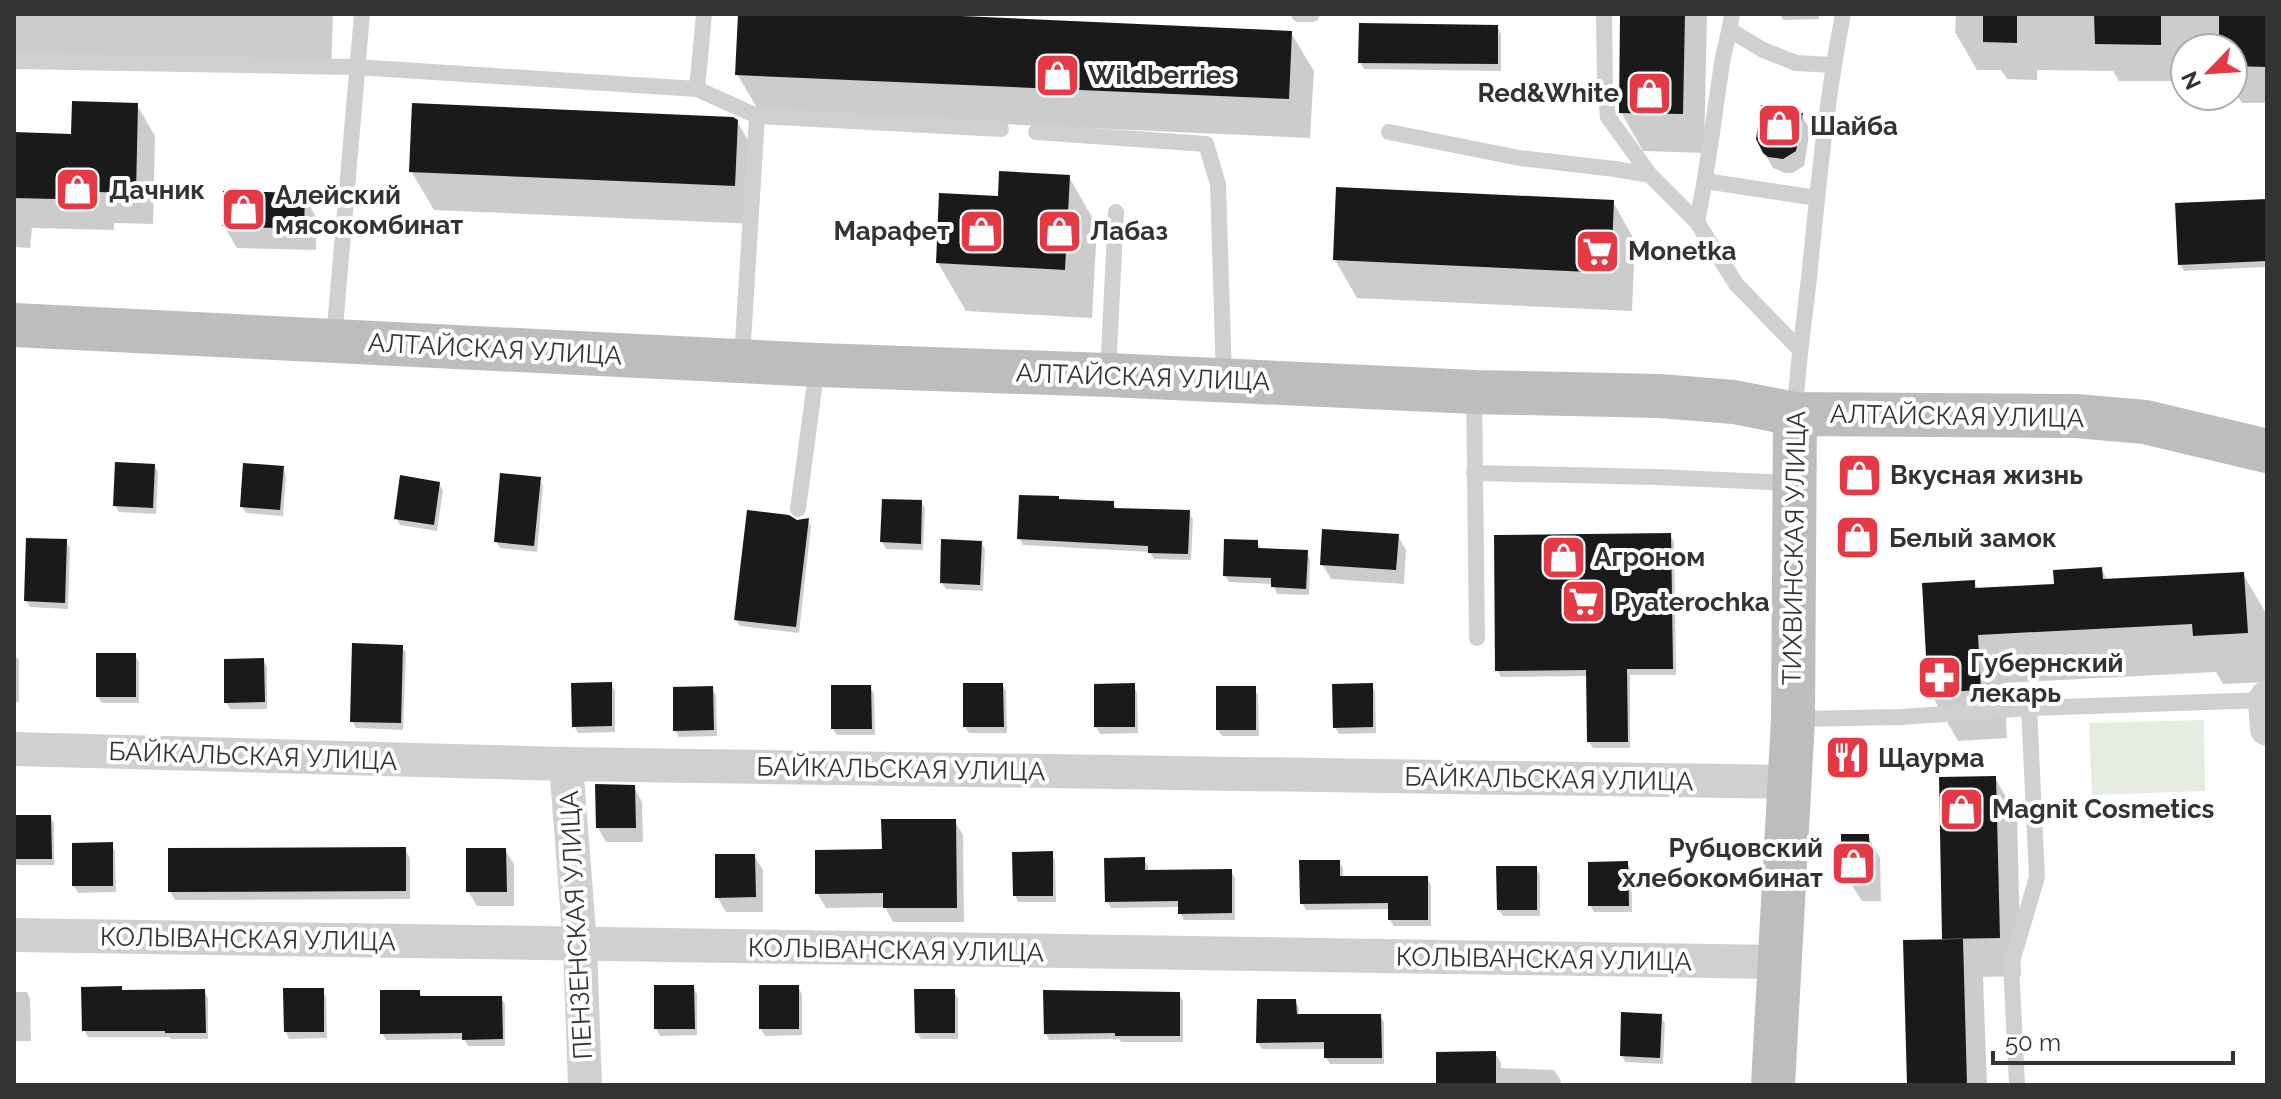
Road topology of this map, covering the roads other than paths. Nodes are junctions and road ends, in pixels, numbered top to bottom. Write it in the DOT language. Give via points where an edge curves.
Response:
graph roads {
  1 [pos="362,14"];
  2 [pos="704,14"];
  3 [pos="1299,14"];
  4 [pos="1312,14"];
  5 [pos="1604,14"];
  6 [pos="1843,14"];
  7 [pos="1731,22"];
  8 [pos="14,61"];
  9 [pos="1833,65"];
  10 [pos="356,67"];
  11 [pos="697,89"];
  12 [pos="757,116"];
  13 [pos="1001,129"];
  14 [pos="1036,132"];
  15 [pos="1389,132"];
  16 [pos="1650,175"];
  17 [pos="1705,181"];
  18 [pos="1817,198"];
  19 [pos="1116,212"];
  20 [pos="1697,222"];
  21 [pos="14,325"];
  22 [pos="333,340"];
  23 [pos="1800,350"];
  24 [pos="742,361"];
  25 [pos="818,365"];
  26 [pos="1108,375"];
  27 [pos="1224,379"];
  28 [pos="1474,392"];
  29 [pos="1795,414"];
  30 [pos="2267,451"];
  31 [pos="1474,473"];
  32 [pos="1795,484"];
  33 [pos="798,509"];
  34 [pos="1477,638"];
  35 [pos="2029,708"];
  36 [pos="2266,709"];
  37 [pos="1793,719"];
  38 [pos="14,749"];
  39 [pos="566,764"];
  40 [pos="1789,782"];
  41 [pos="14,935"];
  42 [pos="580,945"];
  43 [pos="1779,962"];
  44 [pos="585,1085"];
  45 [pos="1773,1085"];
  46 [pos="2017,1085"];
  1 -- 10 [label="lane"];
  2 -- 11 [label="lane"];
  3 -- 4 [label="lane"];
  5 -- 16 [label="lane" via="1608,117"];
  6 -- 9 [label="lane, ТИХВИНСКАЯ УЛИЦА"];
  7 -- 9 [label="lane" via="1763,50 1796,63"];
  7 -- 17 [label="lane"];
  8 -- 10 [label="lane"];
  9 -- 18 [label="lane, ТИХВИНСКАЯ УЛИЦА"];
  10 -- 11 [label="lane"];
  10 -- 22 [label="lane"];
  11 -- 12 [label="lane"];
  12 -- 13 [label="lane"];
  12 -- 24 [label="lane"];
  14 -- 27 [label="lane" via="1206,144 1218,184"];
  15 -- 16 [label="lane" via="1520,158"];
  16 -- 20 [label="lane"];
  17 -- 18 [label="lane"];
  17 -- 20 [label="lane"];
  18 -- 23 [label="lane, ТИХВИНСКАЯ УЛИЦА"];
  19 -- 26 [label="lane"];
  20 -- 23 [label="lane" via="1736,284"];
  21 -- 22 [label="main road, АЛТАЙСКАЯ УЛИЦА"];
  22 -- 24 [label="main road, АЛТАЙСКАЯ УЛИЦА"];
  23 -- 29 [label="lane, ТИХВИНСКАЯ УЛИЦА"];
  24 -- 25 [label="main road, АЛТАЙСКАЯ УЛИЦА"];
  25 -- 26 [label="main road, АЛТАЙСКАЯ УЛИЦА"];
  25 -- 33 [label="lane"];
  26 -- 27 [label="main road, АЛТАЙСКАЯ УЛИЦА"];
  27 -- 28 [label="main road, АЛТАЙСКАЯ УЛИЦА"];
  28 -- 29 [label="main road, АЛТАЙСКАЯ УЛИЦА" via="1659,396"];
  28 -- 31 [label="lane"];
  29 -- 30 [label="main road, АЛТАЙСКАЯ УЛИЦА" via="2076,416 2145,422"];
  29 -- 32 [label="main road, ТИХВИНСКАЯ УЛИЦА"];
  31 -- 32 [label="lane"];
  31 -- 34 [label="lane"];
  32 -- 37 [label="main road, ТИХВИНСКАЯ УЛИЦА"];
  35 -- 36 [label="lane"];
  35 -- 37 [label="lane"];
  35 -- 46 [label="lane" via="2037,877 2011,965"];
  37 -- 40 [label="main road, ТИХВИНСКАЯ УЛИЦА"];
  38 -- 39 [label="street, БАЙКАЛЬСКАЯ УЛИЦА"];
  39 -- 40 [label="street, БАЙКАЛЬСКАЯ УЛИЦА"];
  39 -- 42 [label="street, ПЕНЗЕНСКАЯ УЛИЦА"];
  40 -- 43 [label="main road, ТИХВИНСКАЯ УЛИЦА"];
  41 -- 42 [label="street, КОЛЫВАНСКАЯ УЛИЦА"];
  42 -- 43 [label="street, КОЛЫВАНСКАЯ УЛИЦА"];
  42 -- 44 [label="street, ПЕНЗЕНСКАЯ УЛИЦА"];
  43 -- 45 [label="main road, ТИХВИНСКАЯ УЛИЦА"];
}
